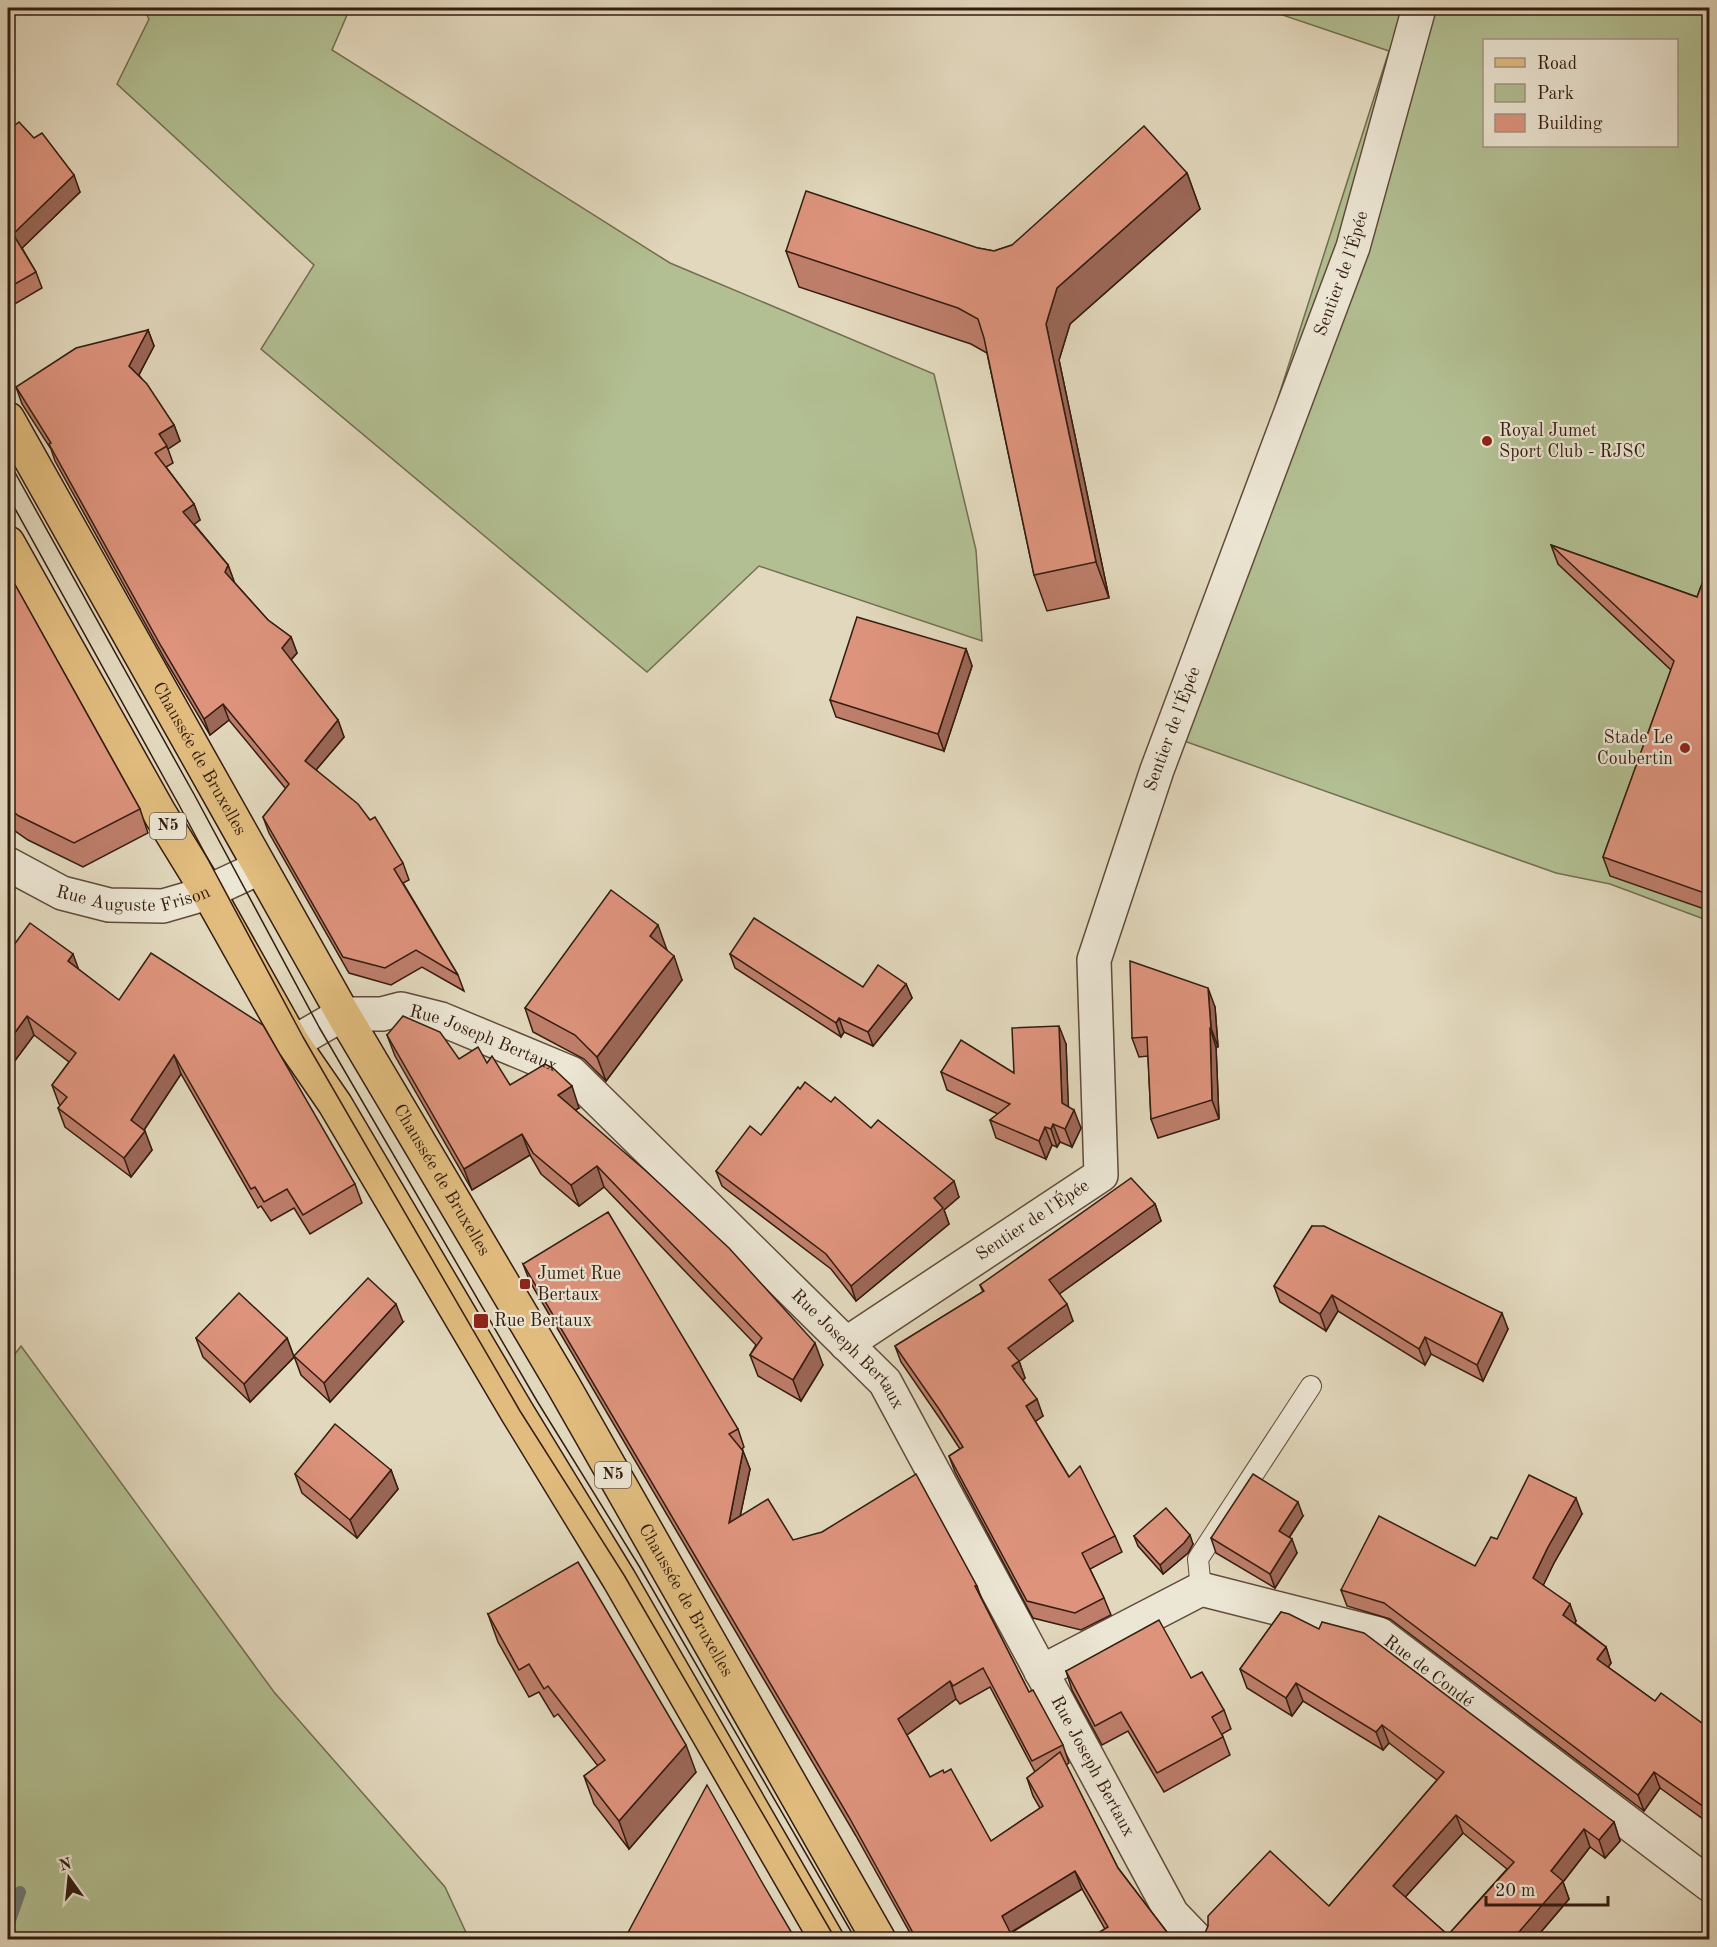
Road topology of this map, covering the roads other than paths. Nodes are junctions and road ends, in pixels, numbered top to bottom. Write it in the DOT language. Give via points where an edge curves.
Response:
graph roads {
  1 [pos="1419,8"];
  2 [pos="8,419"];
  3 [pos="8,543"];
  4 [pos="8,864"];
  5 [pos="259,868"];
  6 [pos="208,892"];
  7 [pos="343,1014"];
  8 [pos="293,1043"];
  9 [pos="846,1344"];
  10 [pos="1311,1386"];
  11 [pos="1201,1589"];
  12 [pos="1041,1672"];
  13 [pos="1710,1884"];
  14 [pos="827,1940"];
  15 [pos="879,1940"];
  16 [pos="1197,1940"];
  1 -- 9 [label="street, Sentier de l'Épée" via="1353,247 1157,770 1094,960 1101,1175"];
  2 -- 5 [label="main road, Chaussée de Bruxelles / N5"];
  3 -- 6 [label="main road, N5"];
  4 -- 6 [label="street, Rue Auguste Frison" via="62,893 109,905 163,906"];
  5 -- 6 [label="street, Rue Auguste Frison"];
  5 -- 7 [label="main road, Chaussée de Bruxelles / N5"];
  6 -- 8 [label="main road, N5"];
  7 -- 8 [label="street"];
  7 -- 9 [label="street, Rue Joseph Bertaux" via="382,1014 401,1009 441,1019 571,1073"];
  7 -- 15 [label="main road, Chaussée de Bruxelles / N5" via="563,1385"];
  8 -- 14 [label="main road, N5" via="342,1114 619,1579"];
  9 -- 12 [label="street, Rue Joseph Bertaux" via="885,1382"];
  10 -- 11 [label="lane" via="1198,1559"];
  11 -- 12 [label="street"];
  11 -- 13 [label="street, Rue de Condé" via="1379,1634"];
  12 -- 16 [label="street, Rue Joseph Bertaux" via="1172,1914"];
}
